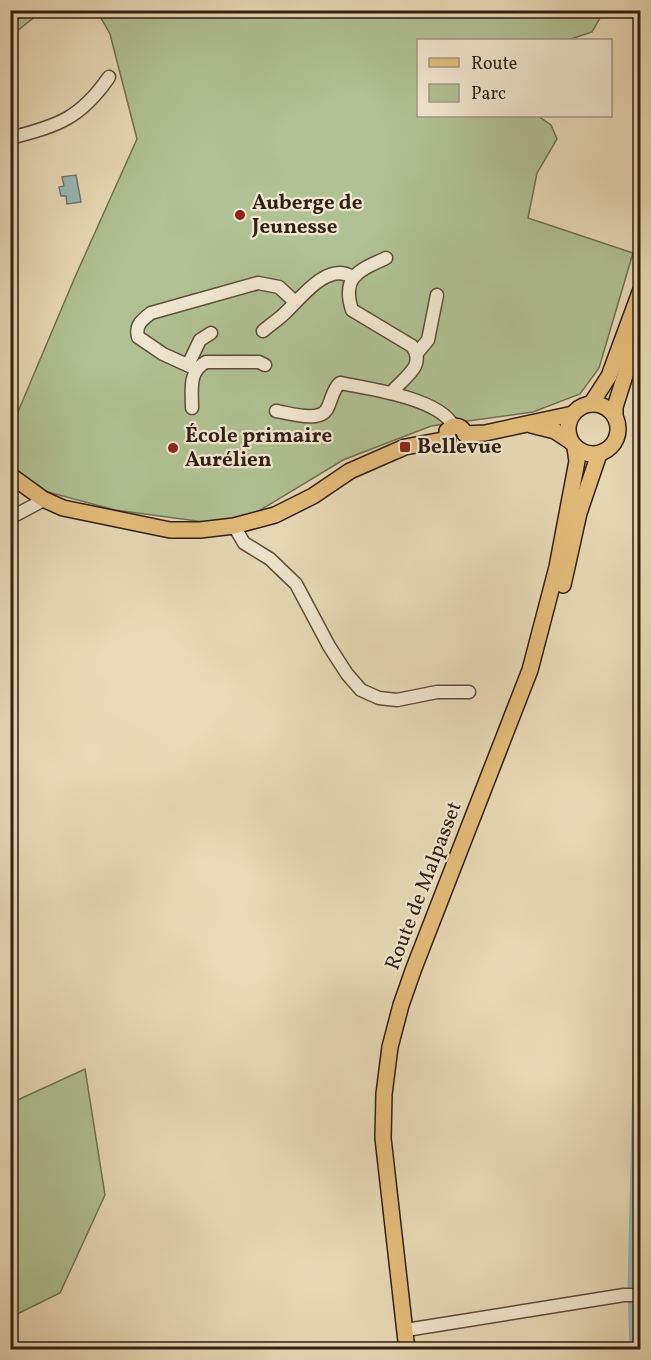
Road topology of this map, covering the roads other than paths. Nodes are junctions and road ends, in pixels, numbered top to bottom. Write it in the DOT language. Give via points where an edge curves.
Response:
graph roads {
  1 [pos="109,77"];
  2 [pos="10,138"];
  3 [pos="386,258"];
  4 [pos="352,278"];
  5 [pos="640,292"];
  6 [pos="437,295"];
  7 [pos="296,302"];
  8 [pos="635,323"];
  9 [pos="263,331"];
  10 [pos="211,333"];
  11 [pos="417,352"];
  12 [pos="265,365"];
  13 [pos="192,367"];
  14 [pos="391,393"];
  15 [pos="591,404"];
  16 [pos="192,408"];
  17 [pos="276,411"];
  18 [pos="573,414"];
  19 [pos="615,416"];
  20 [pos="525,424"];
  21 [pos="455,433"];
  22 [pos="573,444"];
  23 [pos="600,454"];
  24 [pos="10,476"];
  25 [pos="43,499"];
  26 [pos="10,518"];
  27 [pos="234,526"];
  28 [pos="469,692"];
  29 [pos="636,1295"];
  30 [pos="410,1330"];
  31 [pos="407,1350"];
  32 [pos="416,1350"];
  1 -- 2 [label="street" via="86,106 64,122"];
  3 -- 4 [label="street" via="359,270"];
  4 -- 7 [label="street" via="347,274 330,275"];
  4 -- 11 [label="street" via="352,310"];
  5 -- 8 [label="main road"];
  6 -- 11 [label="street" via="428,340"];
  7 -- 9 [label="street"];
  7 -- 13 [label="street" via="279,287 258,283 151,313 139,322 138,337"];
  8 -- 15 [label="main road"];
  8 -- 19 [label="main road"];
  10 -- 13 [label="street" via="200,340"];
  11 -- 14 [label="street" via="416,366"];
  12 -- 13 [label="street" via="206,362"];
  13 -- 16 [label="street"];
  14 -- 17 [label="street" via="340,383 322,414"];
  14 -- 21 [label="street" via="439,410 450,419"];
  15 -- 18 [label="main road"];
  15 -- 19 [label="main road" via="601,405"];
  18 -- 20 [label="main road"];
  18 -- 22 [label="main road" via="568,432"];
  19 -- 23 [label="main road" via="618,436"];
  20 -- 21 [label="main road" via="485,433"];
  20 -- 22 [label="main road" via="555,431"];
  21 -- 27 [label="main road" via="391,453 350,471 275,515"];
  22 -- 23 [label="main road" via="591,455"];
  22 -- 30 [label="main road, Route de Malpasset" via="577,461 557,567 530,670 407,988 390,1047 384,1138"];
  23 -- 30 [label="main road, Route de Malpasset" via="579,513 539,670 408,1007 398,1047 392,1095 393,1137"];
  24 -- 25 [label="main road"];
  25 -- 26 [label="street"];
  25 -- 27 [label="main road" via="63,508 170,530"];
  27 -- 28 [label="street" via="244,543 270,559 296,584 329,646 362,690 379,698 397,700 420,694"];
  29 -- 30 [label="street"];
  30 -- 31 [label="main road, Route de Malpasset"];
  30 -- 32 [label="main road, Route de Malpasset"];
}
